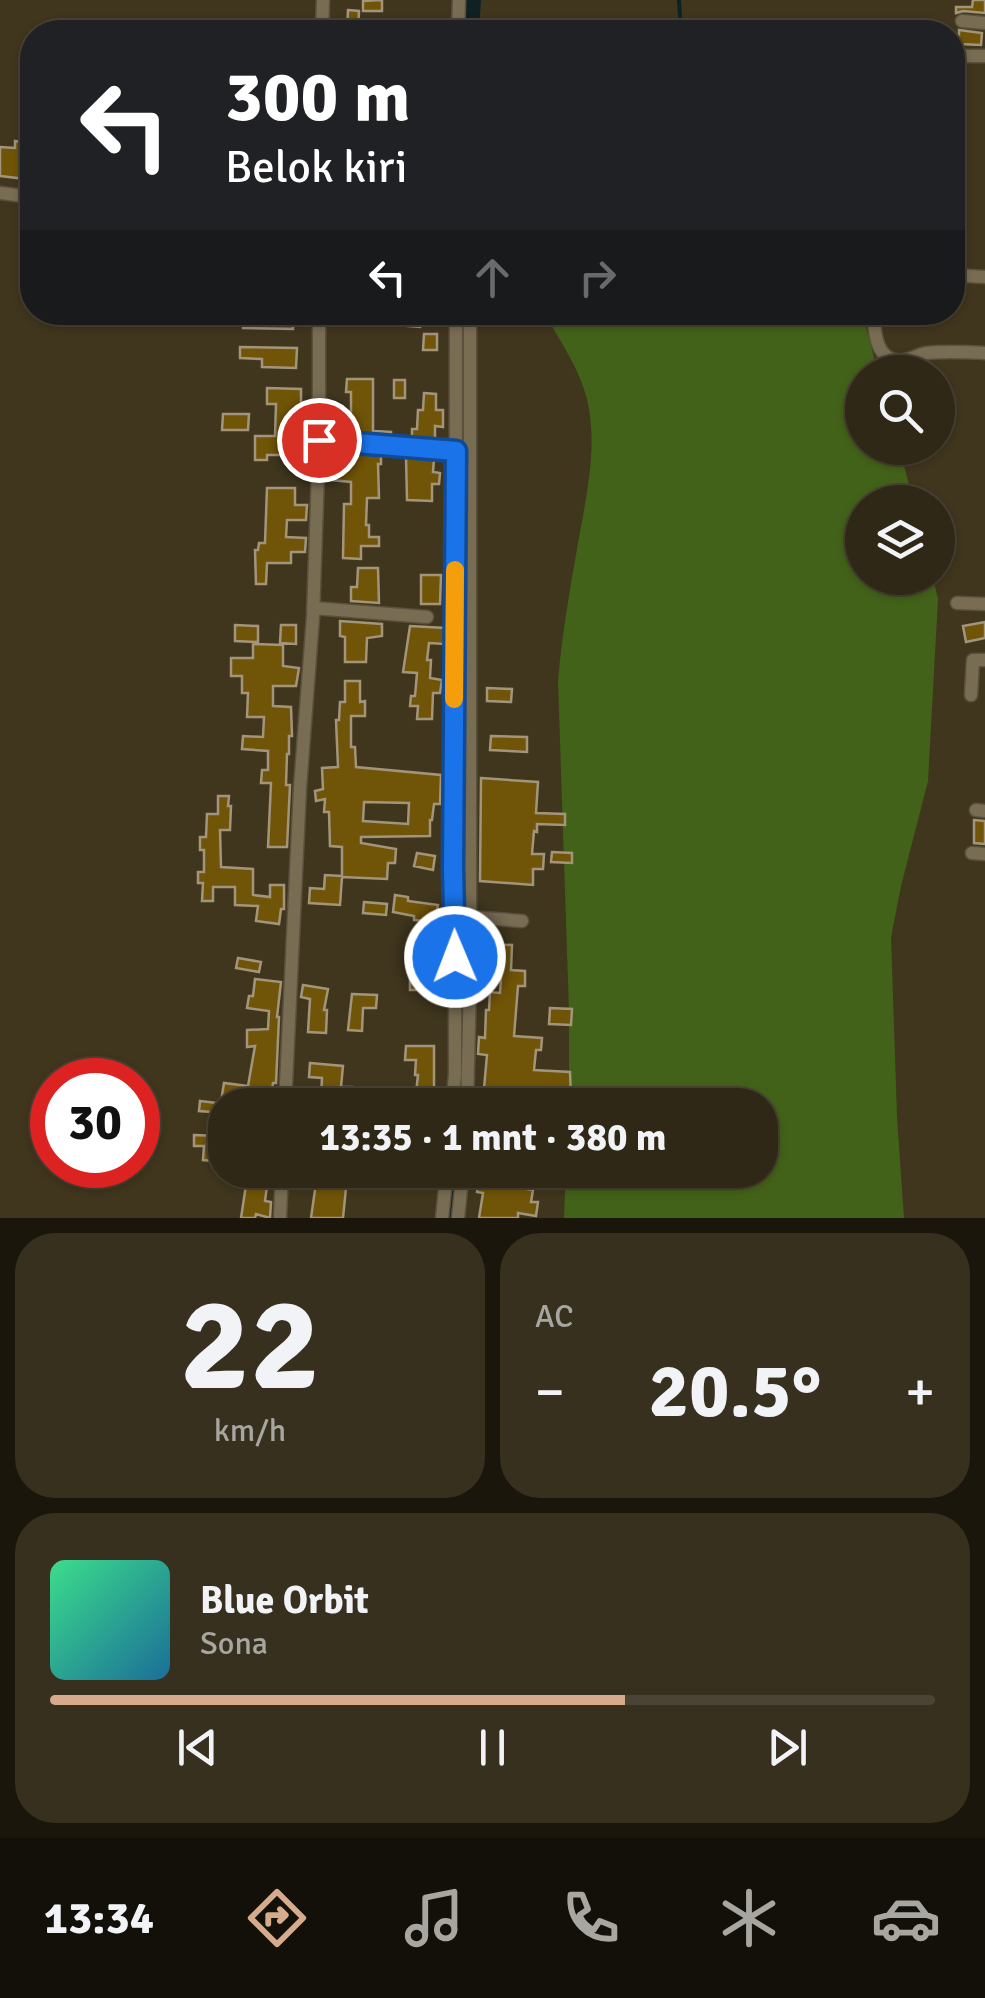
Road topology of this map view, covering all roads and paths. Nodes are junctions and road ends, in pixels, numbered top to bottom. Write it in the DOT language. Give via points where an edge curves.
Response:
graph roads {
  1 [pos="319,325"];
  2 [pos="456,325"];
  3 [pos="470,325"];
  4 [pos="875,325"];
  5 [pos="985,353"];
  6 [pos="884,355"];
  7 [pos="920,355"];
  8 [pos="319,440"];
  9 [pos="456,451"];
  10 [pos="957,603"];
  11 [pos="985,604"];
  12 [pos="313,608"];
  13 [pos="427,617"];
  14 [pos="985,660"];
  15 [pos="971,696"];
  16 [pos="470,917"];
  17 [pos="522,920"];
  18 [pos="286,1088"];
  19 [pos="453,1088"];
  20 [pos="467,1088"];
  21 [pos="281,1188"];
  22 [pos="446,1188"];
  23 [pos="462,1188"];
  24 [pos="280,1218"];
  25 [pos="442,1218"];
  26 [pos="458,1218"];
  1 -- 8 [label="street"];
  2 -- 9 [label="street"];
  3 -- 16 [label="street"];
  4 -- 6 [label="street"];
  5 -- 7 [label="street"];
  8 -- 9 [label="street"];
  8 -- 12 [label="street"];
  9 -- 19 [label="street"];
  10 -- 11 [label="street"];
  12 -- 13 [label="street"];
  12 -- 18 [label="street"];
  14 -- 15 [label="street" via="973,660"];
  16 -- 17 [label="street"];
  16 -- 20 [label="street"];
  21 -- 24 [label="street"];
  22 -- 25 [label="street"];
  23 -- 26 [label="street"];
}
